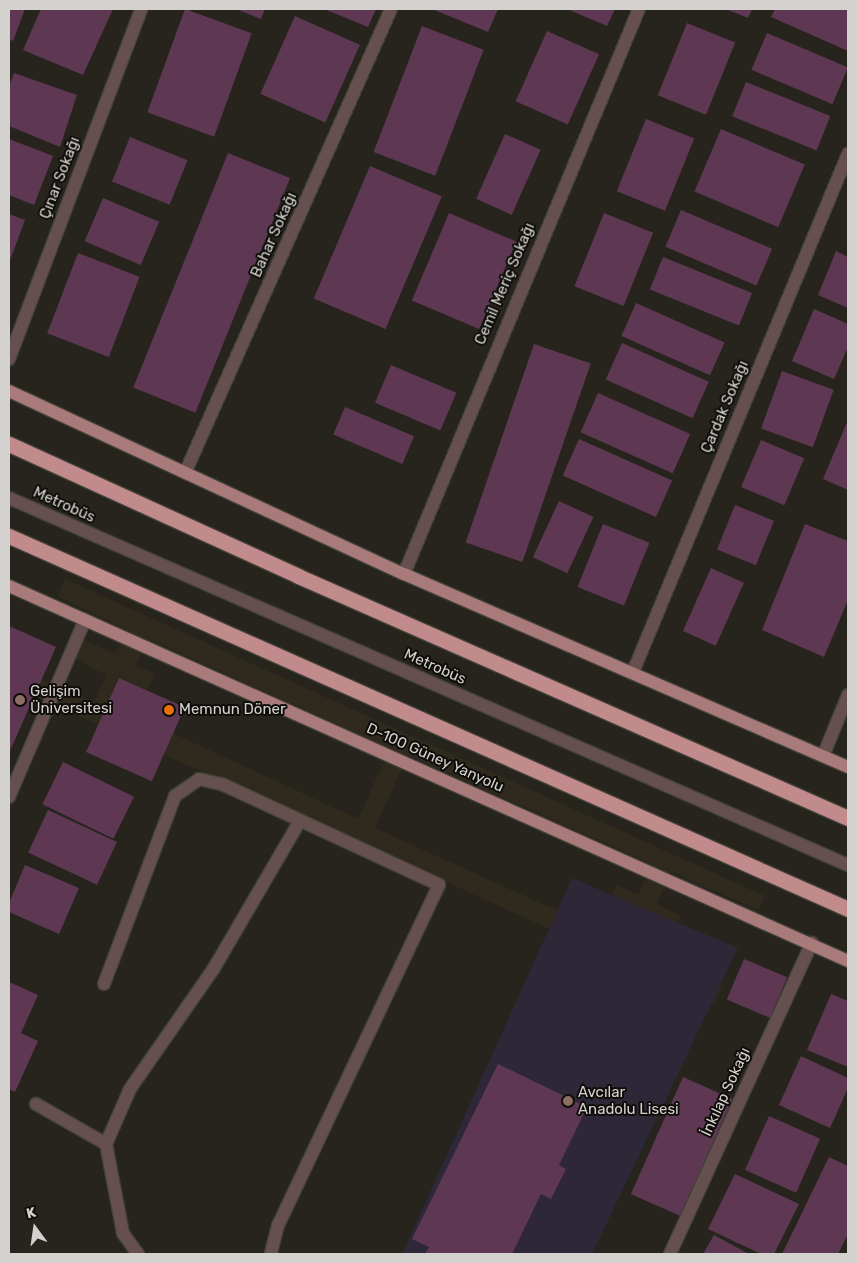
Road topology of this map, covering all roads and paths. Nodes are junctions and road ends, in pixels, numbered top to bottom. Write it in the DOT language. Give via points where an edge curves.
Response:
graph roads {
  1 [pos="141,9"];
  2 [pos="391,9"];
  3 [pos="639,9"];
  4 [pos="848,154"];
  5 [pos="9,359"];
  6 [pos="9,391"];
  7 [pos="9,444"];
  8 [pos="185,474"];
  9 [pos="9,498"];
  10 [pos="9,536"];
  11 [pos="404,574"];
  12 [pos="9,586"];
  13 [pos="86,620"];
  14 [pos="633,672"];
  15 [pos="848,695"];
  16 [pos="822,756"];
  17 [pos="848,767"];
  18 [pos="9,796"];
  19 [pos="848,818"];
  20 [pos="300,821"];
  21 [pos="848,865"];
  22 [pos="848,909"];
  23 [pos="812,943"];
  24 [pos="848,961"];
  25 [pos="104,984"];
  26 [pos="36,1104"];
  27 [pos="106,1144"];
  28 [pos="138,1254"];
  29 [pos="271,1254"];
  30 [pos="670,1254"];
  1 -- 5 [label="street, Çınar Sokağı"];
  2 -- 8 [label="street, Bahar Sokağı"];
  3 -- 11 [label="street, Cemil Meriç Sokağı"];
  4 -- 14 [label="street, Çardak Sokağı"];
  6 -- 8 [label="main road"];
  7 -- 19 [label="highway" via="298,576"];
  8 -- 11 [label="main road"];
  9 -- 21 [label="street, Metrobüs"];
  10 -- 22 [label="highway"];
  11 -- 14 [label="main road"];
  12 -- 13 [label="main road, D-100 Güney Yanyolu"];
  13 -- 18 [label="street"];
  13 -- 23 [label="main road, D-100 Güney Yanyolu"];
  14 -- 16 [label="main road"];
  15 -- 16 [label="street"];
  16 -- 17 [label="main road"];
  20 -- 25 [label="street" via="224,785 199,779 175,796"];
  20 -- 27 [label="street" via="214,968 130,1089"];
  20 -- 29 [label="street" via="439,885 278,1225"];
  23 -- 24 [label="main road, D-100 Güney Yanyolu"];
  23 -- 30 [label="street, İnkılap Sokağı"];
  26 -- 27 [label="street"];
  27 -- 28 [label="street" via="123,1233"];
}
